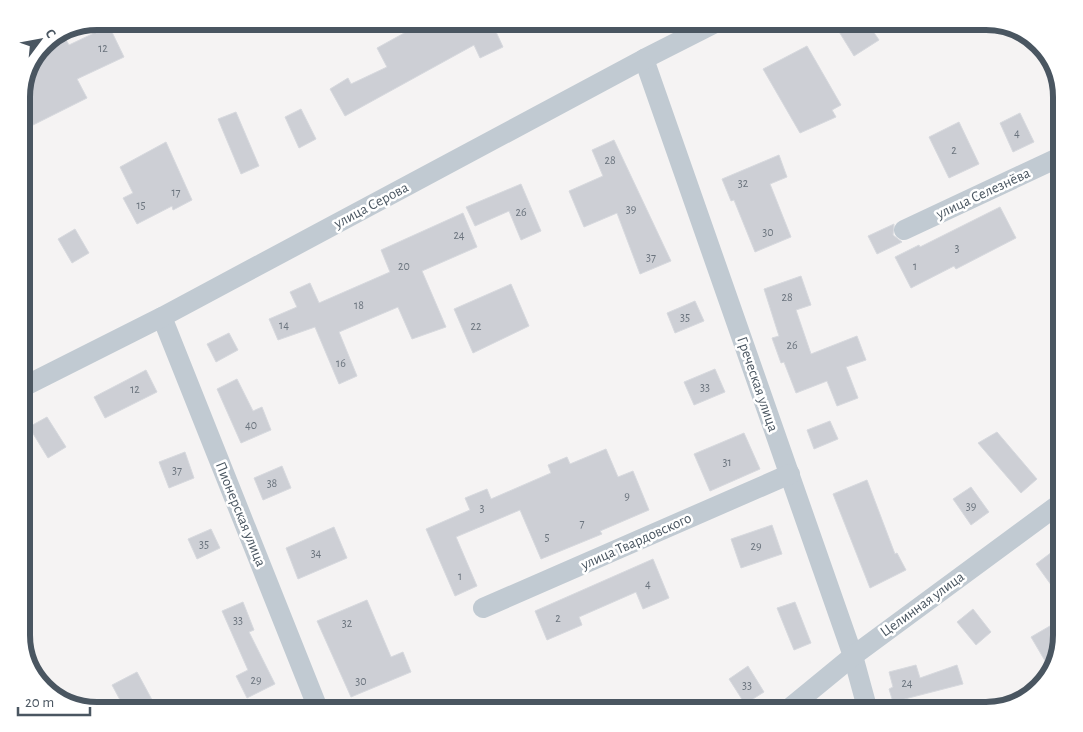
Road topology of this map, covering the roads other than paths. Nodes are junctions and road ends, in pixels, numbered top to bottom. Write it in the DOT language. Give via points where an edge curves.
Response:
graph roads {
  1 [pos="701,30"];
  2 [pos="644,59"];
  3 [pos="1053,160"];
  4 [pos="904,230"];
  5 [pos="162,317"];
  6 [pos="30,383"];
  7 [pos="790,474"];
  8 [pos="1053,509"];
  9 [pos="483,608"];
  10 [pos="852,656"];
  11 [pos="315,702"];
  12 [pos="797,702"];
  13 [pos="865,702"];
  1 -- 2 [label="street, улица Серова"];
  2 -- 5 [label="street, улица Серова"];
  2 -- 7 [label="street, Греческая улица"];
  3 -- 4 [label="street, улица Селезнёва"];
  5 -- 6 [label="street, улица Серова"];
  5 -- 11 [label="street, Пионерская улица"];
  7 -- 9 [label="street, улица Твардовского"];
  7 -- 10 [label="street, Греческая улица"];
  8 -- 10 [label="street, Целинная улица"];
  10 -- 12 [label="street, Целинная улица"];
  10 -- 13 [label="street, Греческая улица"];
}
